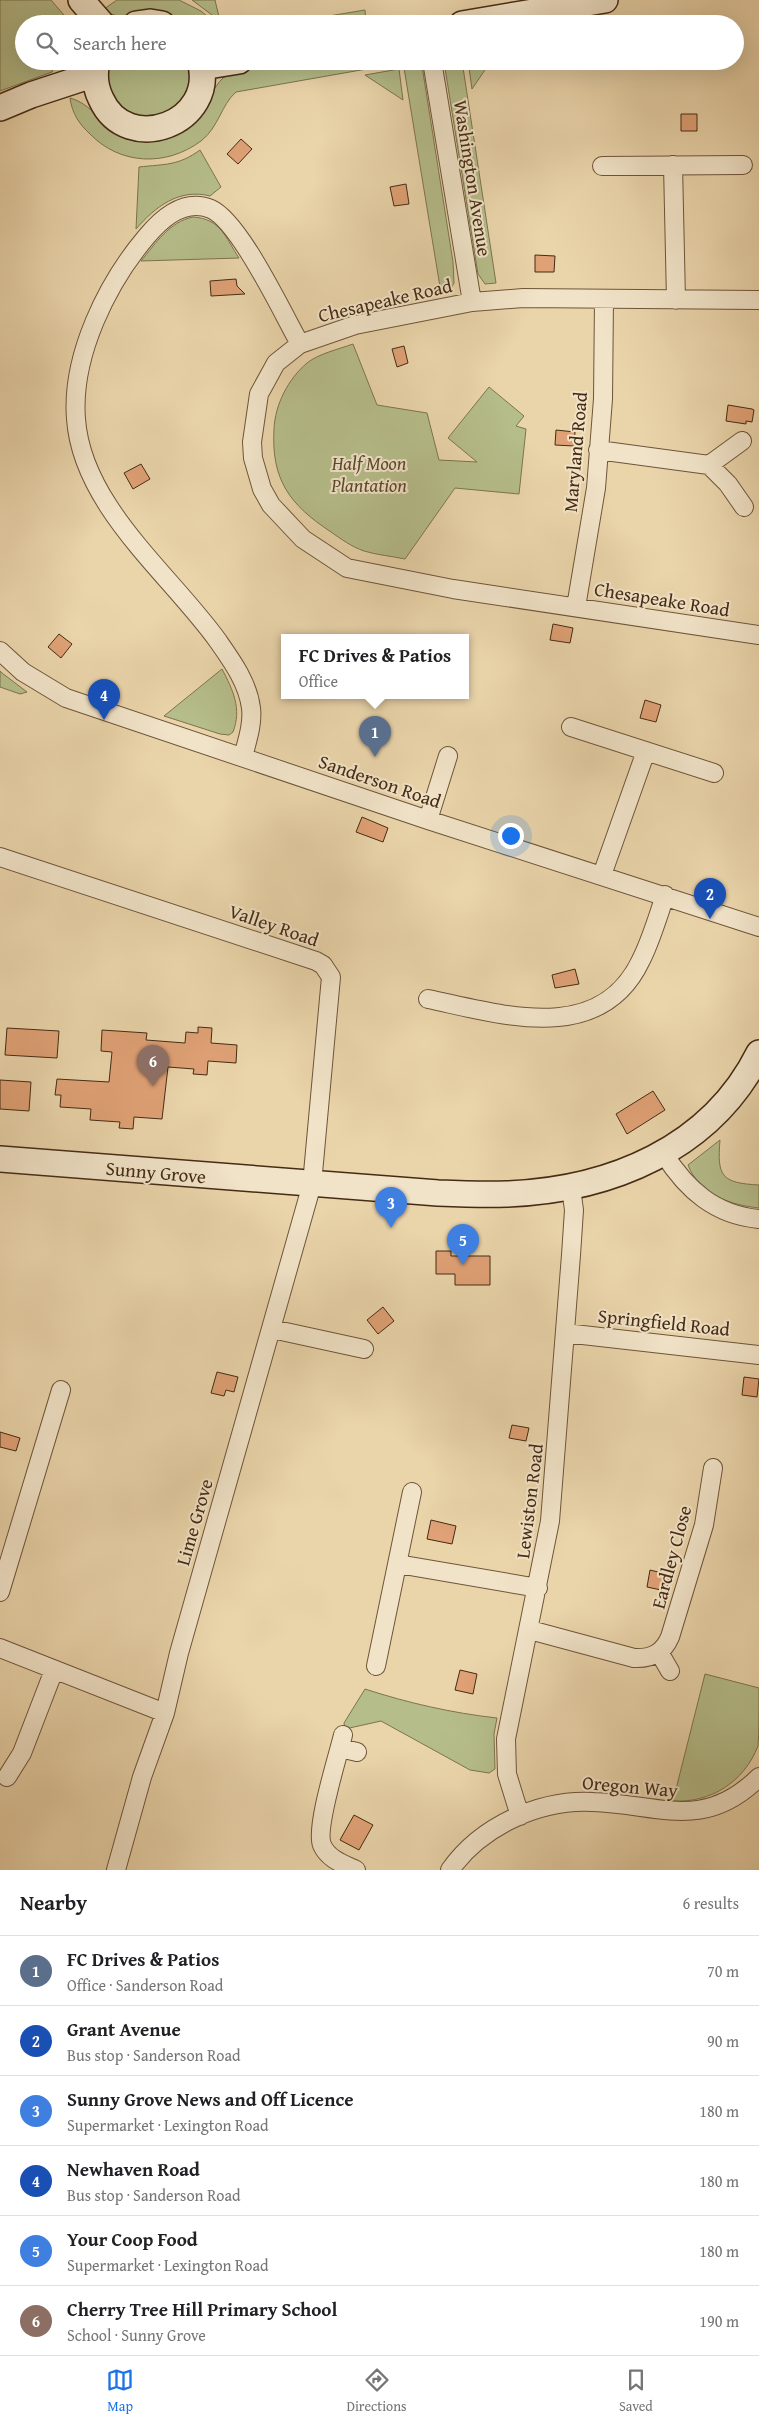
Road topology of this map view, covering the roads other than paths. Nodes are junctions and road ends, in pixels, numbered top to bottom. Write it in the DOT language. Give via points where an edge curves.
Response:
graph roads {
  1 [pos="81,0"];
  2 [pos="605,0"];
  3 [pos="94,15"];
  4 [pos="516,15"];
  5 [pos="91,70"];
  6 [pos="96,70"];
  7 [pos="201,70"];
  8 [pos="433,70"];
  9 [pos="0,108"];
  10 [pos="673,165"];
  11 [pos="743,165"];
  12 [pos="602,166"];
  13 [pos="604,300"];
  14 [pos="676,300"];
  15 [pos="759,300"];
  16 [pos="472,302"];
  17 [pos="300,344"];
  18 [pos="742,441"];
  19 [pos="598,450"];
  20 [pos="709,465"];
  21 [pos="744,507"];
  22 [pos="576,607"];
  23 [pos="759,636"];
  24 [pos="0,652"];
  25 [pos="571,728"];
  26 [pos="646,751"];
  27 [pos="448,756"];
  28 [pos="243,757"];
  29 [pos="714,773"];
  30 [pos="428,820"];
  31 [pos="0,857"];
  32 [pos="602,875"];
  33 [pos="665,896"];
  34 [pos="759,927"];
  35 [pos="428,999"];
  36 [pos="759,1053"];
  37 [pos="664,1154"];
  38 [pos="0,1159"];
  39 [pos="312,1184"];
  40 [pos="571,1188"];
  41 [pos="759,1219"];
  42 [pos="272,1329"];
  43 [pos="565,1333"];
  44 [pos="364,1349"];
  45 [pos="759,1354"];
  46 [pos="61,1390"];
  47 [pos="712,1468"];
  48 [pos="412,1492"];
  49 [pos="398,1564"];
  50 [pos="538,1588"];
  51 [pos="0,1592"];
  52 [pos="530,1630"];
  53 [pos="0,1648"];
  54 [pos="659,1652"];
  55 [pos="376,1666"];
  56 [pos="54,1670"];
  57 [pos="670,1671"];
  58 [pos="165,1712"];
  59 [pos="357,1752"];
  60 [pos="7,1777"];
  61 [pos="759,1777"];
  62 [pos="520,1816"];
  63 [pos="116,1870"];
  64 [pos="356,1870"];
  65 [pos="450,1870"];
  1 -- 3 [label="street"];
  2 -- 4 [label="street"];
  5 -- 9 [label="street"];
  6 -- 7 [label="street" via="97,91 110,113 133,127 147,129 170,125 190,111 200,93"];
  8 -- 16 [label="street, Washington Avenue"];
  10 -- 11 [label="street"];
  10 -- 12 [label="street"];
  10 -- 14 [label="street"];
  13 -- 14 [label="street, Chesapeake Road"];
  13 -- 16 [label="street, Chesapeake Road" via="523,298"];
  13 -- 19 [label="street, Maryland Road" via="603,399"];
  14 -- 15 [label="street, Chesapeake Road"];
  16 -- 17 [label="street, Chesapeake Road" via="355,325"];
  17 -- 22 [label="street, Chesapeake Road" via="280,359 263,384 252,442 262,489 291,528 347,568 453,589"];
  17 -- 28 [label="street" via="225,219 206,208 186,207 162,220 134,250 109,288 91,332 81,370 76,410 79,439 96,483 111,509 152,563 199,614 237,670 250,700 251,713"];
  18 -- 20 [label="street"];
  19 -- 20 [label="street"];
  19 -- 22 [label="street, Maryland Road" via="596,488"];
  20 -- 21 [label="street"];
  22 -- 23 [label="street, Chesapeake Road"];
  24 -- 28 [label="street, Sanderson Road" via="23,672 66,698"];
  25 -- 26 [label="street"];
  26 -- 29 [label="street"];
  26 -- 32 [label="street"];
  27 -- 30 [label="street"];
  28 -- 30 [label="street, Sanderson Road"];
  30 -- 32 [label="street, Sanderson Road"];
  31 -- 39 [label="street, Valley Road" via="323,965 331,977 331,985"];
  32 -- 33 [label="street, Sanderson Road"];
  33 -- 34 [label="street, Sanderson Road"];
  33 -- 35 [label="street" via="641,962 625,985 592,1008 573,1016 520,1018"];
  36 -- 37 [label="street, Sunny Grove" via="716,1114 702,1128"];
  37 -- 40 [label="street, Sunny Grove" via="626,1172"];
  37 -- 41 [label="street" via="676,1174 699,1197 727,1212"];
  38 -- 39 [label="street, Sunny Grove"];
  39 -- 40 [label="street, Sunny Grove" via="497,1194"];
  39 -- 42 [label="street, Lime Grove"];
  40 -- 43 [label="street, Lewiston Road" via="574,1210"];
  42 -- 44 [label="street"];
  42 -- 58 [label="street, Lime Grove"];
  43 -- 45 [label="street, Springfield Road"];
  43 -- 50 [label="street, Lewiston Road" via="553,1491"];
  46 -- 51 [label="street"];
  47 -- 54 [label="street, Eardley Close" via="701,1534 670,1637"];
  48 -- 49 [label="street"];
  49 -- 50 [label="street"];
  49 -- 55 [label="street" via="388,1650"];
  50 -- 52 [label="street, Lewiston Road"];
  52 -- 54 [label="street" via="634,1658 647,1658"];
  52 -- 62 [label="street, Lewiston Road" via="509,1716 506,1749 507,1774"];
  53 -- 56 [label="street"];
  54 -- 57 [label="street"];
  56 -- 58 [label="street"];
  56 -- 60 [label="street" via="22,1754"];
  58 -- 63 [label="street, Lime Grove" via="142,1777"];
  59 -- 64 [label="street" via="341,1742 320,1837 330,1856"];
  61 -- 62 [label="street, Oregon Way" via="727,1801 697,1810 667,1812 608,1803 575,1802 537,1809"];
  62 -- 65 [label="street, Oregon Way" via="477,1842"];
}
